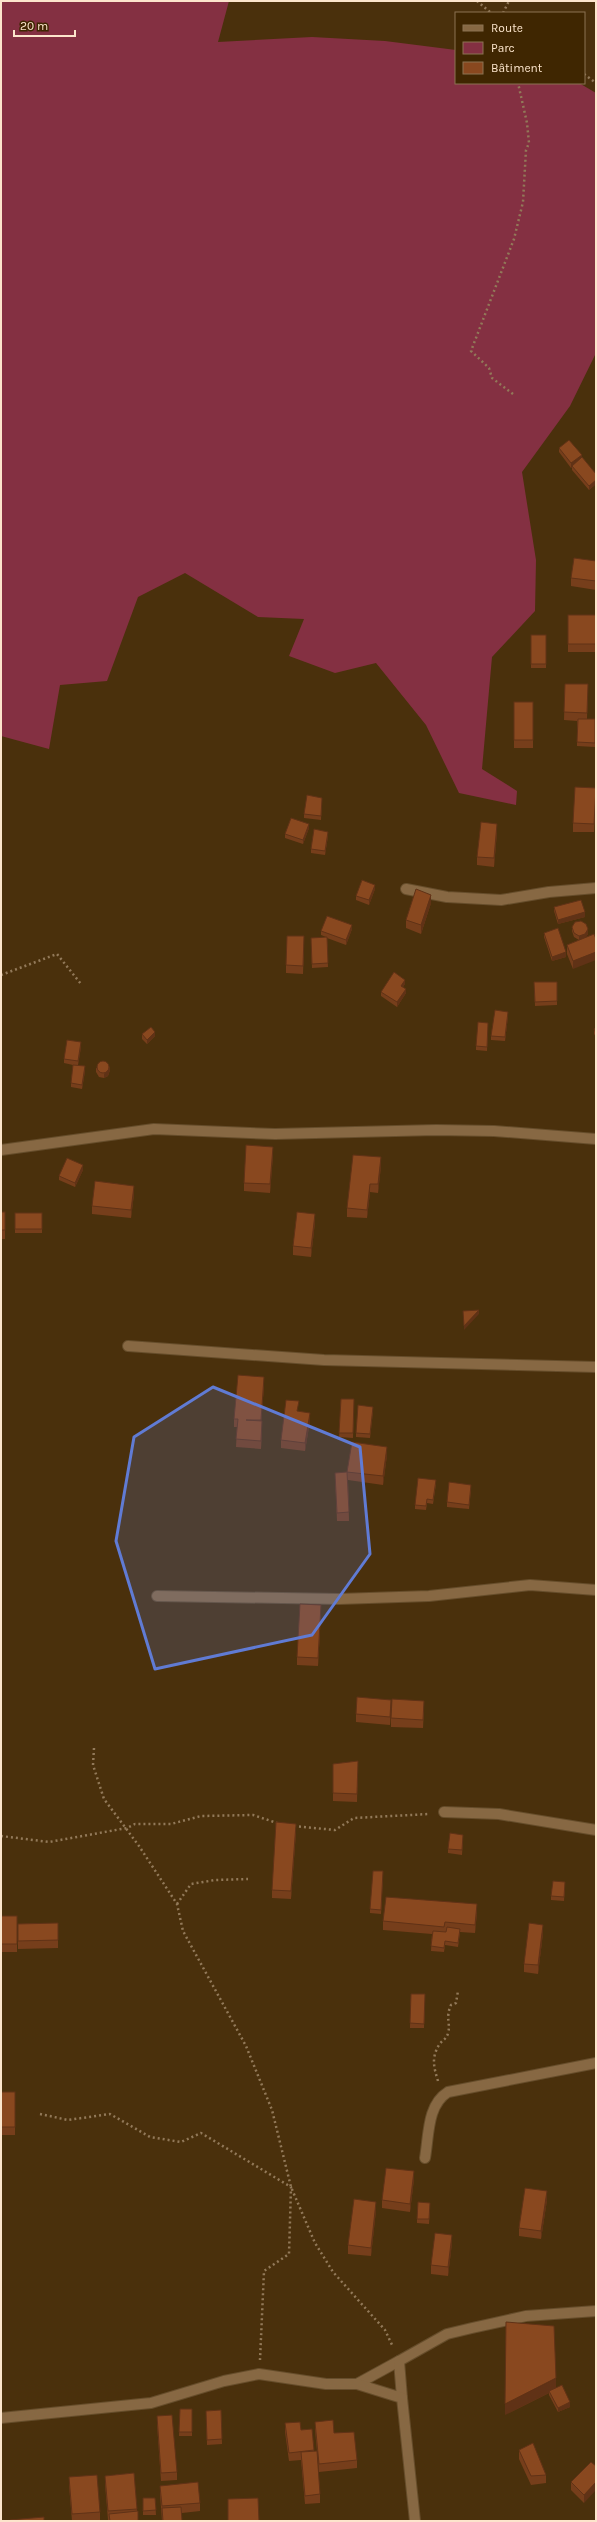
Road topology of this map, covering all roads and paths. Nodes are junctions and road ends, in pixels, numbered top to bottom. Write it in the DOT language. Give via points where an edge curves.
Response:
graph roads {
  1 [pos="477,1"];
  2 [pos="509,1"];
  3 [pos="490,12"];
  4 [pos="504,12"];
  5 [pos="585,75"];
  6 [pos="596,83"];
  7 [pos="518,84"];
  8 [pos="513,394"];
  9 [pos="596,888"];
  10 [pos="406,889"];
  11 [pos="1,975"];
  12 [pos="81,984"];
  13 [pos="596,1139"];
  14 [pos="1,1150"];
  15 [pos="128,1346"];
  16 [pos="596,1367"];
  17 [pos="596,1590"];
  18 [pos="157,1596"];
  19 [pos="94,1748"];
  20 [pos="444,1812"];
  21 [pos="284,1825"];
  22 [pos="290,1826"];
  23 [pos="127,1828"];
  24 [pos="596,1830"];
  25 [pos="1,1836"];
  26 [pos="248,1879"];
  27 [pos="177,1904"];
  28 [pos="458,1991"];
  29 [pos="596,2063"];
  30 [pos="448,2092"];
  31 [pos="40,2114"];
  32 [pos="425,2158"];
  33 [pos="291,2187"];
  34 [pos="596,2311"];
  35 [pos="399,2361"];
  36 [pos="259,2374"];
  37 [pos="357,2384"];
  38 [pos="402,2398"];
  39 [pos="1,2418"];
  40 [pos="415,2521"];
  1 -- 3 [label="path"];
  2 -- 4 [label="path"];
  5 -- 6 [label="path"];
  7 -- 8 [label="path" via="528,123 529,143 526,150 522,202 514,239 471,351 489,368 492,378"];
  9 -- 10 [label="street" via="501,900 447,897"];
  11 -- 12 [label="path" via="57,954"];
  13 -- 14 [label="street" via="494,1131 275,1134 154,1129"];
  15 -- 16 [label="street" via="324,1360"];
  17 -- 18 [label="street" via="530,1585 429,1596 339,1599"];
  19 -- 23 [label="path" via="93,1765 104,1799"];
  20 -- 22 [label="path" via="410,1817 354,1818 335,1830"];
  20 -- 24 [label="street" via="499,1814"];
  21 -- 23 [label="path" via="253,1815 201,1816 171,1824 135,1824"];
  23 -- 25 [label="path" via="49,1842"];
  23 -- 27 [label="path"];
  26 -- 27 [label="path" via="191,1884"];
  27 -- 33 [label="path" via="183,1931 246,2046 272,2110"];
  28 -- 30 [label="path" via="459,1998 447,2013 447,2038 440,2043 433,2064 439,2083"];
  29 -- 30 [label="street"];
  30 -- 32 [label="street" via="440,2097 433,2107"];
  31 -- 33 [label="path" via="68,2120 110,2114 150,2137 181,2142 201,2133"];
  33 -- 35 [label="path" via="315,2243 330,2266 385,2330"];
  33 -- 36 [label="path" via="289,2254 264,2271"];
  34 -- 35 [label="street" via="526,2316 447,2334"];
  35 -- 37 [label="street"];
  35 -- 38 [label="street"];
  36 -- 37 [label="street" via="326,2384"];
  36 -- 39 [label="street" via="224,2381 151,2403"];
  37 -- 38 [label="street"];
  38 -- 40 [label="street"];
}
